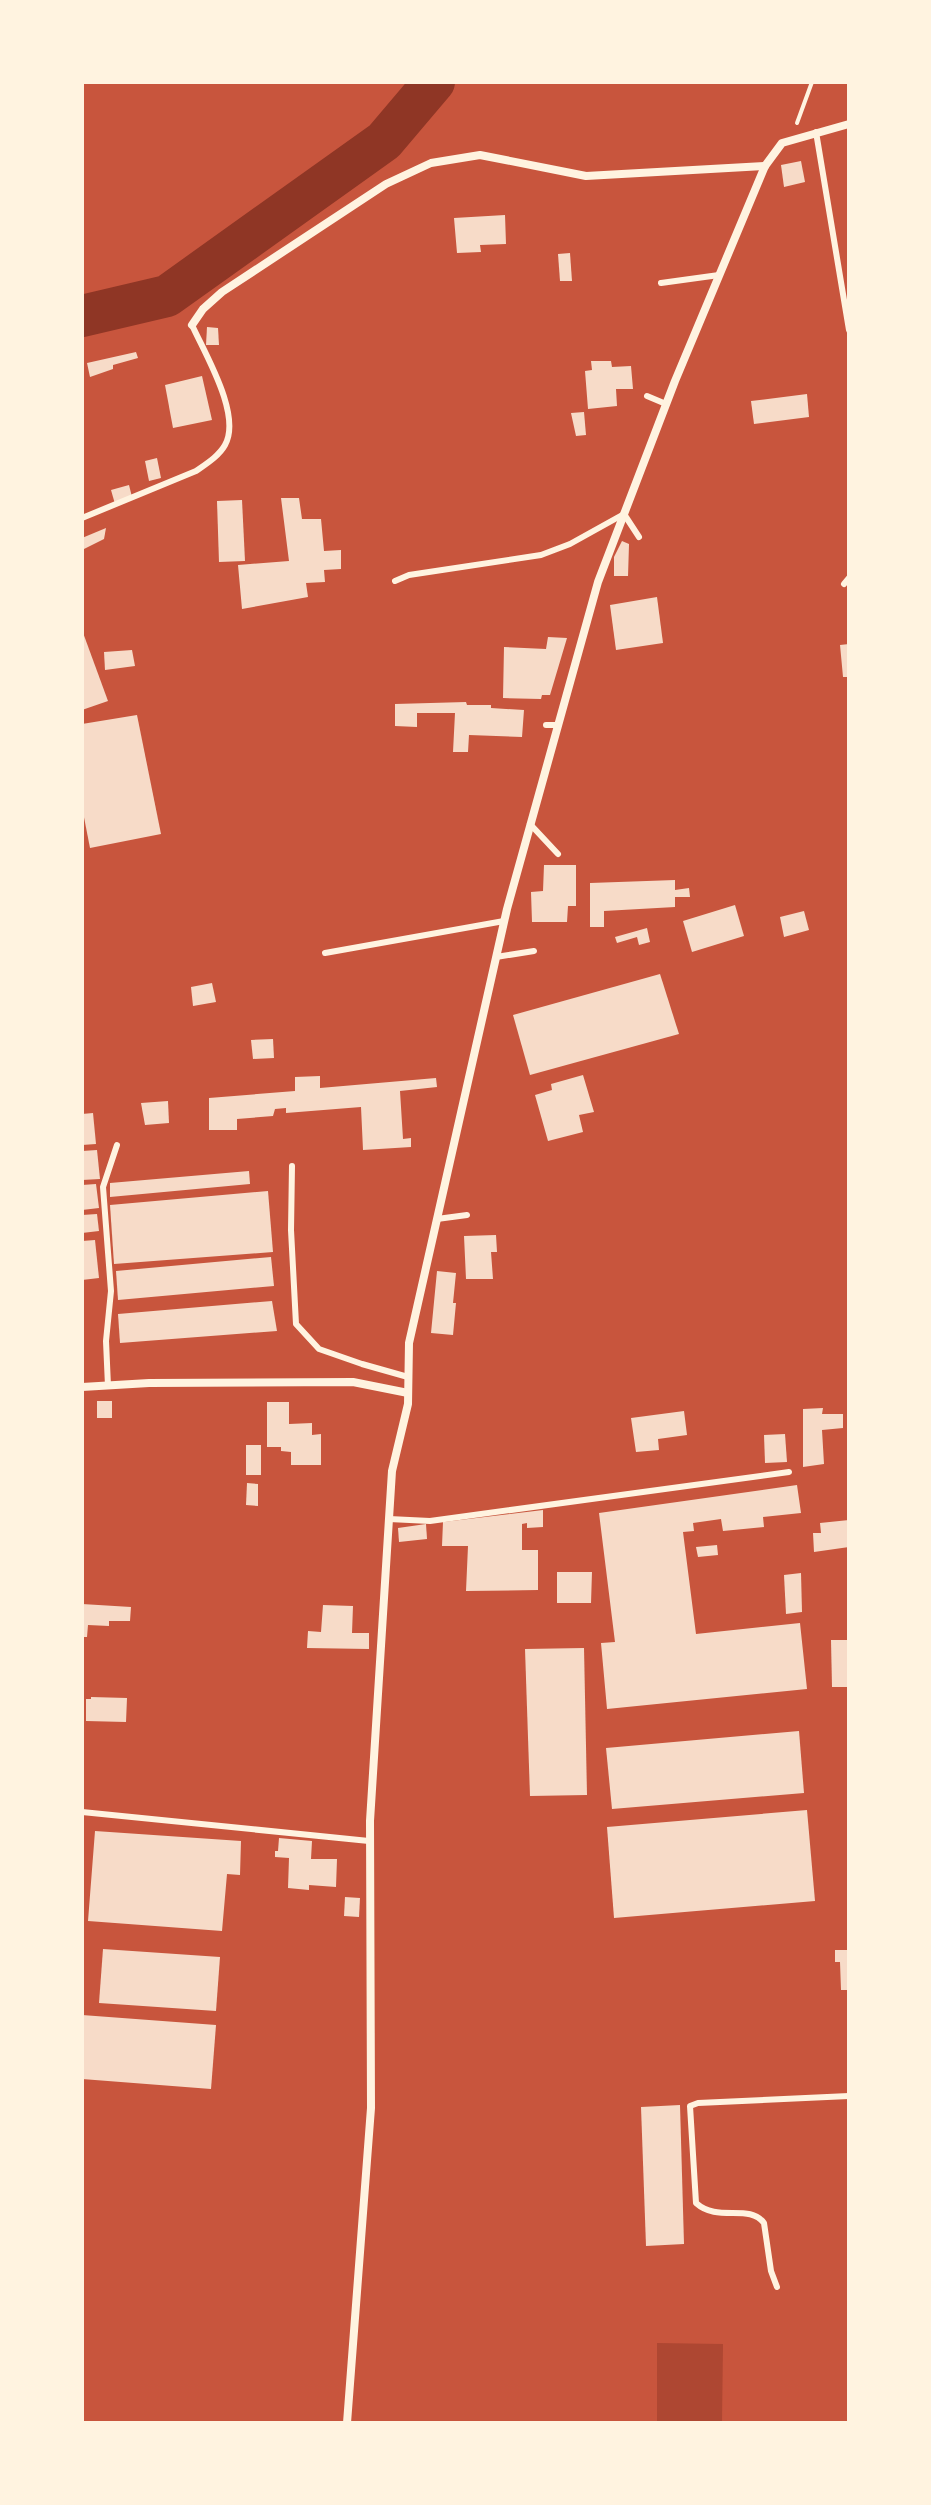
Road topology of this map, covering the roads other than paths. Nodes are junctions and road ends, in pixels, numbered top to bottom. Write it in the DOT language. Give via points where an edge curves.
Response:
graph roads {
  1 [pos="849,124"];
  2 [pos="816,132"];
  3 [pos="765,166"];
  4 [pos="719,275"];
  5 [pos="661,283"];
  6 [pos="192,325"];
  7 [pos="849,330"];
  8 [pos="647,396"];
  9 [pos="666,404"];
  10 [pos="624,514"];
  11 [pos="82,518"];
  12 [pos="639,537"];
  13 [pos="395,581"];
  14 [pos="546,725"];
  15 [pos="557,725"];
  16 [pos="530,824"];
  17 [pos="558,854"];
  18 [pos="504,921"];
  19 [pos="534,951"];
  20 [pos="325,953"];
  21 [pos="496,957"];
  22 [pos="117,1145"];
  23 [pos="292,1166"];
  24 [pos="467,1215"];
  25 [pos="437,1219"];
  26 [pos="408,1377"];
  27 [pos="108,1386"];
  28 [pos="82,1387"];
  29 [pos="408,1393"];
  30 [pos="789,1472"];
  31 [pos="389,1519"];
  32 [pos="82,1812"];
  33 [pos="369,1841"];
  34 [pos="849,2096"];
  35 [pos="777,2287"];
  36 [pos="347,2423"];
  1 -- 2 [label="street"];
  2 -- 3 [label="street" via="782,143"];
  2 -- 7 [label="lane"];
  3 -- 4 [label="street"];
  3 -- 6 [label="street" via="586,176 480,155 431,163 386,184 222,292"];
  4 -- 5 [label="lane"];
  4 -- 9 [label="street"];
  6 -- 11 [label="lane" via="226,398 226,444 196,471"];
  8 -- 9 [label="lane"];
  9 -- 10 [label="street"];
  10 -- 12 [label="lane"];
  10 -- 13 [label="lane" via="541,555"];
  10 -- 15 [label="street" via="598,582"];
  14 -- 15 [label="lane"];
  15 -- 16 [label="street"];
  16 -- 17 [label="lane"];
  16 -- 18 [label="street"];
  18 -- 20 [label="lane"];
  18 -- 21 [label="street"];
  19 -- 21 [label="lane"];
  21 -- 25 [label="street"];
  22 -- 27 [label="lane" via="103,1187 111,1291"];
  23 -- 26 [label="lane" via="296,1324 319,1349"];
  24 -- 25 [label="lane"];
  25 -- 26 [label="street" via="409,1343"];
  26 -- 29 [label="street"];
  27 -- 28 [label="street"];
  27 -- 29 [label="street" via="353,1382"];
  29 -- 31 [label="street" via="392,1471"];
  30 -- 31 [label="lane" via="548,1509 430,1521"];
  31 -- 33 [label="street"];
  32 -- 33 [label="lane"];
  33 -- 36 [label="street" via="371,2108"];
  34 -- 35 [label="lane" via="690,2106 696,2203 713,2213 759,2217"];
}
